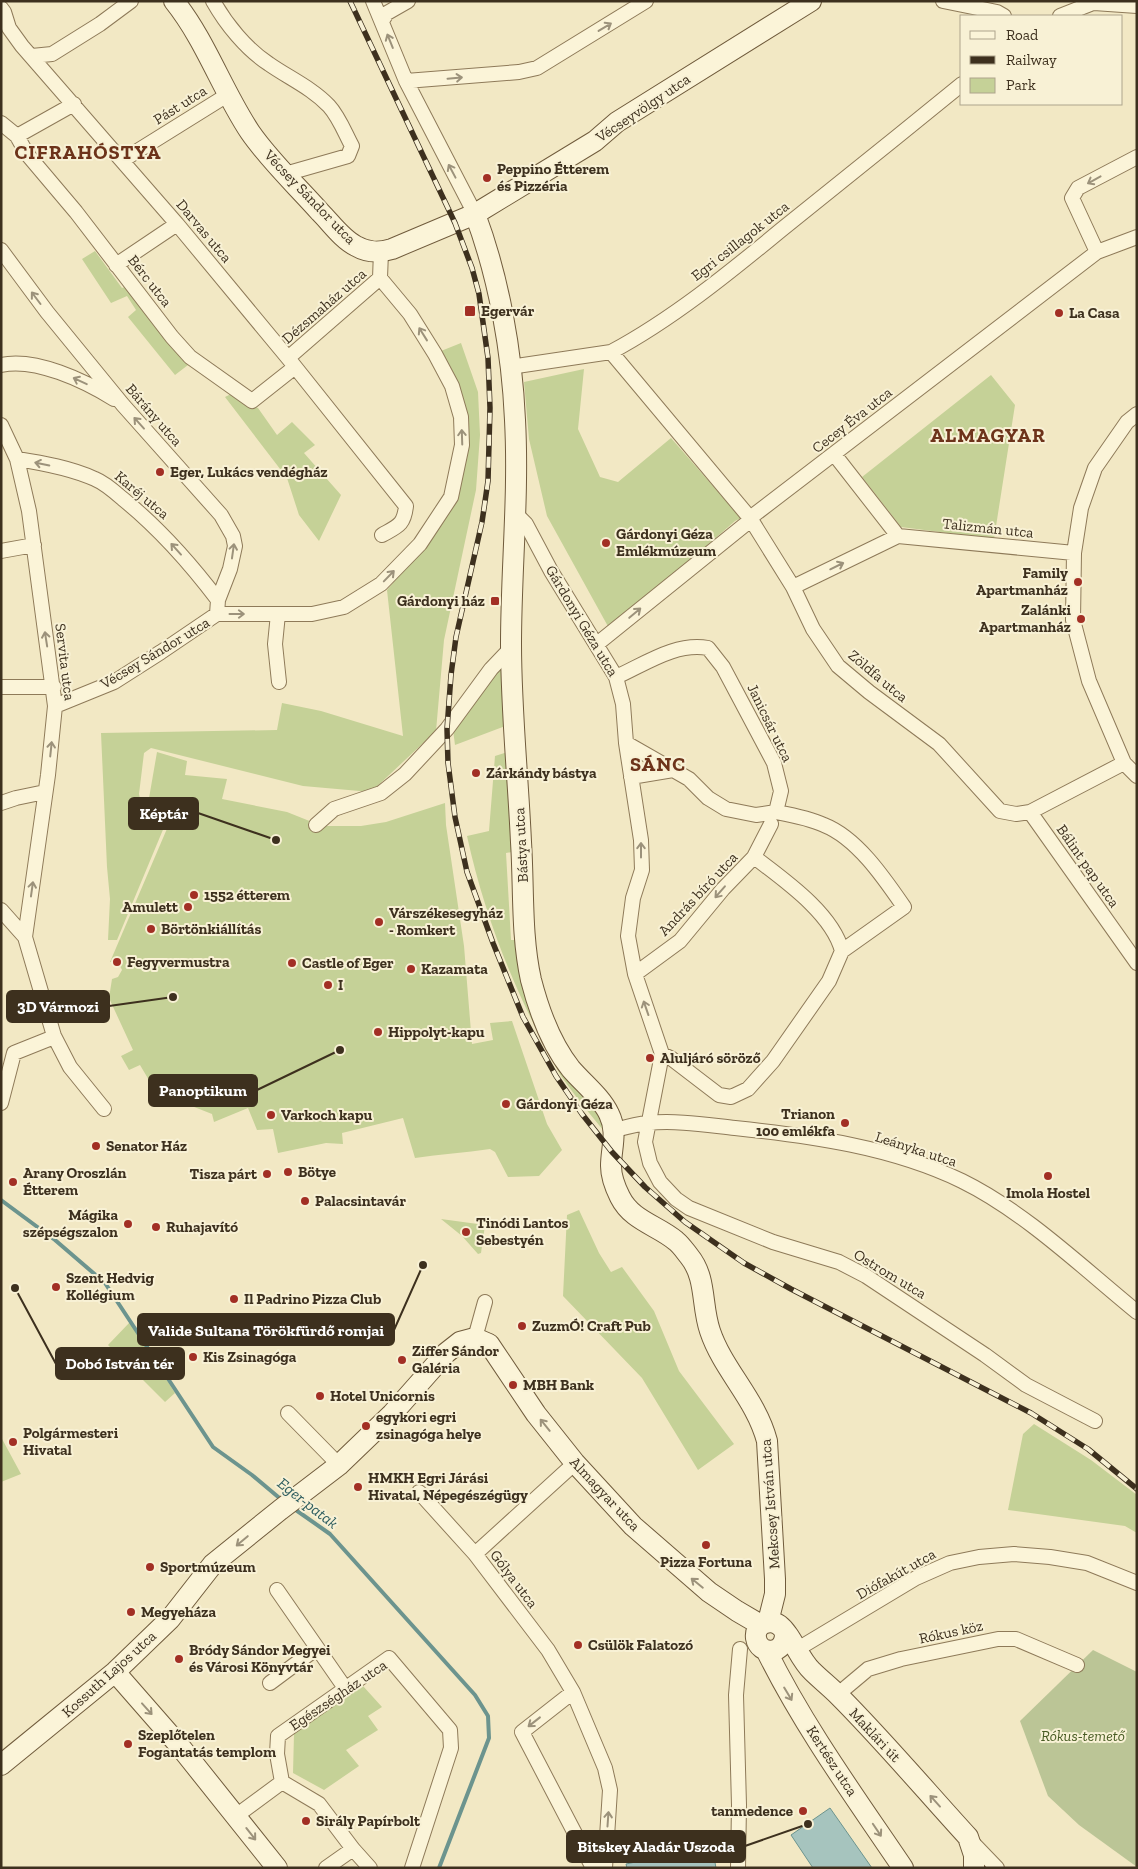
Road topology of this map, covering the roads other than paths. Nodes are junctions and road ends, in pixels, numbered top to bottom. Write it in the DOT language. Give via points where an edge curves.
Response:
graph roads {
  1 [pos="131,1"];
  2 [pos="174,1"];
  3 [pos="213,1"];
  4 [pos="373,1"];
  5 [pos="408,1"];
  6 [pos="646,1"];
  7 [pos="810,1"];
  8 [pos="943,1"];
  9 [pos="1096,2"];
  10 [pos="1137,6"];
  11 [pos="1,8"];
  12 [pos="1002,15"];
  13 [pos="1063,15"];
  14 [pos="382,21"];
  15 [pos="32,56"];
  16 [pos="406,82"];
  17 [pos="960,86"];
  18 [pos="229,94"];
  19 [pos="74,104"];
  20 [pos="1,124"];
  21 [pos="17,136"];
  22 [pos="1137,157"];
  23 [pos="123,160"];
  24 [pos="285,174"];
  25 [pos="475,214"];
  26 [pos="177,224"];
  27 [pos="1137,237"];
  28 [pos="1,250"];
  29 [pos="382,252"];
  30 [pos="1097,252"];
  31 [pos="116,265"];
  32 [pos="380,278"];
  33 [pos="611,352"];
  34 [pos="292,362"];
  35 [pos="1,365"];
  36 [pos="510,368"];
  37 [pos="123,405"];
  38 [pos="1137,414"];
  39 [pos="1,425"];
  40 [pos="834,454"];
  41 [pos="17,459"];
  42 [pos="516,514"];
  43 [pos="750,518"];
  44 [pos="382,535"];
  45 [pos="898,536"];
  46 [pos="34,545"];
  47 [pos="1,551"];
  48 [pos="1074,553"];
  49 [pos="793,587"];
  50 [pos="218,600"];
  51 [pos="217,614"];
  52 [pos="278,614"];
  53 [pos="597,644"];
  54 [pos="511,648"];
  55 [pos="616,677"];
  56 [pos="279,682"];
  57 [pos="1,687"];
  58 [pos="54,687"];
  59 [pos="55,706"];
  60 [pos="626,743"];
  61 [pos="1124,763"];
  62 [pos="673,770"];
  63 [pos="1137,776"];
  64 [pos="631,777"];
  65 [pos="45,792"];
  66 [pos="1,803"];
  67 [pos="1030,812"];
  68 [pos="774,818"];
  69 [pos="316,825"];
  70 [pos="754,857"];
  71 [pos="1,910"];
  72 [pos="25,937"];
  73 [pos="842,952"];
  74 [pos="1137,963"];
  75 [pos="634,974"];
  76 [pos="54,1037"];
  77 [pos="662,1054"];
  78 [pos="1,1103"];
  79 [pos="104,1109"];
  80 [pos="650,1123"];
  81 [pos="615,1130"];
  82 [pos="485,1302"];
  83 [pos="1137,1312"];
  84 [pos="475,1338"];
  85 [pos="288,1413"];
  86 [pos="1095,1421"];
  87 [pos="575,1463"];
  88 [pos="339,1465"];
  89 [pos="419,1492"];
  90 [pos="475,1554"];
  91 [pos="1137,1583"];
  92 [pos="276,1590"];
  93 [pos="774,1626"];
  94 [pos="317,1648"];
  95 [pos="740,1650"];
  96 [pos="796,1650"];
  97 [pos="1077,1665"];
  98 [pos="115,1672"];
  99 [pos="270,1683"];
  100 [pos="345,1688"];
  101 [pos="573,1692"];
  102 [pos="837,1695"];
  103 [pos="1,1766"];
  104 [pos="282,1782"];
  105 [pos="236,1816"];
  106 [pos="968,1837"];
  107 [pos="353,1849"];
  108 [pos="278,1868"];
  109 [pos="326,1868"];
  110 [pos="370,1868"];
  111 [pos="412,1868"];
  112 [pos="593,1868"];
  113 [pos="605,1868"];
  114 [pos="738,1868"];
  115 [pos="903,1868"];
  116 [pos="974,1868"];
  117 [pos="997,1868"];
  1 -- 15 [label="street" via="52,54"];
  2 -- 18 [label="street, Vécsey Sándor utca"];
  3 -- 24 [label="street" via="221,16 249,47 267,63 308,88 329,107 352,146 348,156"];
  4 -- 14 [label="street"];
  5 -- 14 [label="street" via="387,13"];
  16 -- 6 [label="street, one-way" via="537,68"];
  7 -- 25 [label="street, Vécseyvölgy utca" via="617,122 595,141"];
  8 -- 12 [label="street"];
  9 -- 10 [label="street"];
  9 -- 13 [label="street"];
  11 -- 15 [label="street, Darvas utca" via="9,28"];
  16 -- 14 [label="street, one-way"];
  15 -- 19 [label="street, Darvas utca"];
  25 -- 16 [label="street, one-way"];
  17 -- 33 [label="street, Egri csillagok utca" via="740,264 676,311"];
  18 -- 23 [label="street, Pást utca"];
  18 -- 24 [label="street, Vécsey Sándor utca" via="251,133"];
  19 -- 21 [label="street"];
  19 -- 23 [label="street, Darvas utca"];
  20 -- 21 [label="street, Bérc utca"];
  21 -- 31 [label="street, Bérc utca" via="27,154"];
  22 -- 30 [label="street, one-way" via="1078,188 1072,198"];
  23 -- 26 [label="street, Darvas utca"];
  24 -- 29 [label="street, Vécsey Sándor utca" via="346,240 362,250"];
  25 -- 29 [label="street, Vécseyvölgy utca"];
  25 -- 36 [label="street" via="499,297"];
  26 -- 31 [label="street"];
  26 -- 34 [label="street, Darvas utca"];
  27 -- 30 [label="street, Cecey Éva utca"];
  37 -- 28 [label="street, Bárány utca, one-way"];
  29 -- 32 [label="street"];
  30 -- 40 [label="street, Cecey Éva utca"];
  31 -- 34 [label="street, Bérc utca" via="190,356 252,401"];
  32 -- 34 [label="street, Dézsmaház utca"];
  52 -- 32 [label="street, Vécsey Sándor utca, one-way" via="312,614 344,607 382,584 420,544 451,497 462,445 461,417 452,386 410,314"];
  33 -- 36 [label="street, Egri csillagok utca"];
  33 -- 43 [label="street, Zöldfa utca"];
  34 -- 44 [label="street, Darvas utca" via="406,506 405,518"];
  37 -- 35 [label="street, one-way" via="96,389 44,368 20,363"];
  36 -- 42 [label="street" via="515,420"];
  50 -- 37 [label="street, Bárány utca, one-way" via="230,569 235,546 233,536 221,515"];
  38 -- 48 [label="street" via="1127,422 1095,468 1081,508"];
  39 -- 41 [label="street, Servita utca"];
  40 -- 43 [label="street, Cecey Éva utca"];
  40 -- 45 [label="street"];
  41 -- 46 [label="street, Servita utca" via="30,511"];
  50 -- 41 [label="street, Karéj utca, one-way" via="165,536 97,479"];
  42 -- 53 [label="street, Gárdonyi Géza utca" via="526,524"];
  42 -- 54 [label="street, Bástya utca"];
  43 -- 49 [label="street, Zöldfa utca"];
  53 -- 43 [label="street, Cecey Éva utca, one-way"];
  45 -- 48 [label="street, Talizmán utca"];
  49 -- 45 [label="street, one-way"];
  46 -- 47 [label="street"];
  58 -- 46 [label="street, Servita utca, one-way"];
  48 -- 61 [label="street" via="1073,620 1089,680"];
  49 -- 67 [label="street, Zöldfa utca" via="813,629 838,666 939,744 1000,811"];
  50 -- 51 [label="street, Bárány utca"];
  51 -- 52 [label="street, Vécsey Sándor utca, one-way"];
  51 -- 59 [label="street, Vécsey Sándor utca" via="114,682"];
  52 -- 56 [label="street" via="275,644"];
  53 -- 55 [label="street, Gárdonyi Géza utca"];
  54 -- 69 [label="street" via="405,774 380,793 334,809"];
  54 -- 81 [label="street, Bástya utca" via="526,940 532,984 553,1042 609,1113"];
  55 -- 60 [label="street, Gárdonyi Géza utca" via="623,704"];
  55 -- 68 [label="street, Janicsár utca" via="677,649 708,648 723,667 774,763 781,791"];
  57 -- 58 [label="street"];
  58 -- 59 [label="street, Servita utca"];
  65 -- 59 [label="street, Servita utca, one-way"];
  60 -- 62 [label="street"];
  60 -- 64 [label="street, Gárdonyi Géza utca"];
  61 -- 63 [label="street"];
  61 -- 67 [label="street, Zöldfa utca"];
  62 -- 64 [label="street"];
  62 -- 68 [label="street" via="726,808"];
  75 -- 64 [label="street, Gárdonyi Géza utca, one-way" via="628,936 642,870 641,840"];
  65 -- 66 [label="street"];
  72 -- 65 [label="street, Servita utca, one-way"];
  67 -- 74 [label="street, Bálint pap utca"];
  68 -- 70 [label="street, András bíró utca"];
  68 -- 73 [label="street" via="825,825 850,841 904,907"];
  70 -- 73 [label="street" via="816,908 839,940"];
  70 -- 75 [label="street, András bíró utca, one-way" via="680,942"];
  71 -- 72 [label="street"];
  72 -- 76 [label="street"];
  73 -- 77 [label="street" via="829,982 773,1061 748,1089 731,1097 719,1094"];
  77 -- 75 [label="street, Gárdonyi Géza utca, one-way"];
  76 -- 78 [label="street" via="14,1053"];
  76 -- 79 [label="street" via="70,1067"];
  77 -- 80 [label="street, Gárdonyi Géza utca"];
  80 -- 81 [label="street, Leányka utca"];
  80 -- 83 [label="street, Leányka utca" via="698,1124 806,1136 894,1156 934,1170 962,1182 1029,1224"];
  80 -- 86 [label="street, Ostrom utca" via="645,1142 650,1163 660,1182 689,1208 773,1242 840,1262 933,1320 1026,1385"];
  81 -- 93 [label="street, Mekcsey István utca" via="612,1180 621,1200 641,1221 675,1240 698,1268 709,1330 765,1433 776,1579 782,1604"];
  82 -- 84 [label="street"];
  87 -- 84 [label="street, Almagyar utca, one-way" via="536,1414 489,1344"];
  84 -- 88 [label="street, Kossuth Lajos utca" via="460,1342 446,1352 392,1414"];
  85 -- 88 [label="street"];
  87 -- 90 [label="street"];
  93 -- 87 [label="street, Almagyar utca, one-way" via="736,1612 683,1571 633,1526"];
  88 -- 98 [label="street, Kossuth Lajos utca, one-way" via="213,1564 170,1619"];
  89 -- 90 [label="street, Gólya utca"];
  90 -- 101 [label="street, Gólya utca" via="548,1650"];
  91 -- 96 [label="street, Diófakút utca" via="1087,1563 1014,1554 979,1557 950,1563 916,1578"];
  92 -- 94 [label="street"];
  93 -- 96 [label="street, Maklári út"];
  93 -- 115 [label="street, Kertész utca, one-way" via="785,1640 775,1651 766,1650 785,1689"];
  94 -- 99 [label="street"];
  94 -- 100 [label="street"];
  95 -- 114 [label="street" via="736,1695 740,1804"];
  96 -- 102 [label="street, Maklári út" via="810,1670"];
  97 -- 102 [label="street, Rókus köz" via="1016,1639 998,1639 868,1669"];
  98 -- 103 [label="street, Kossuth Lajos utca"];
  98 -- 105 [label="street, one-way"];
  100 -- 104 [label="street, Egészségház utca" via="278,1736 277,1754"];
  100 -- 111 [label="street, Egészségház utca" via="389,1658 450,1730 450,1748"];
  101 -- 112 [label="street, one-way" via="522,1732"];
  113 -- 101 [label="street, Gólya utca, one-way" via="610,1790 605,1768"];
  106 -- 102 [label="street, Maklári út, one-way"];
  104 -- 105 [label="street"];
  104 -- 107 [label="street" via="319,1804"];
  105 -- 108 [label="street, one-way"];
  106 -- 116 [label="street, Maklári út"];
  106 -- 117 [label="street, Maklári út"];
  107 -- 109 [label="street"];
  107 -- 110 [label="street"];
}
